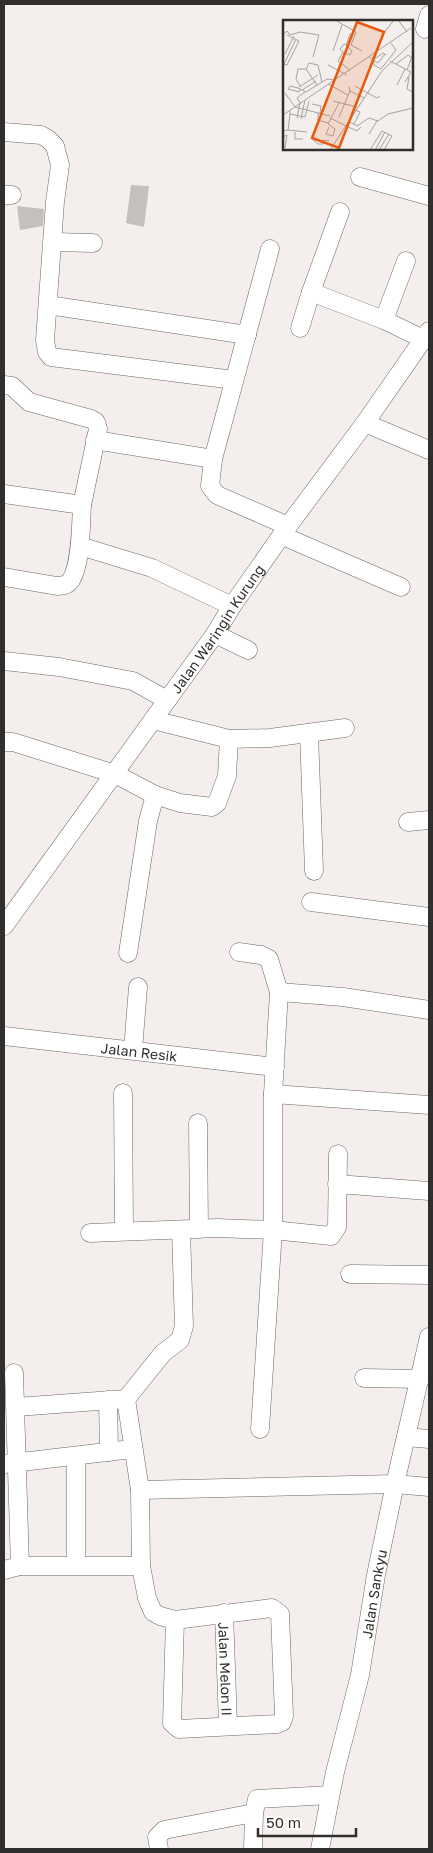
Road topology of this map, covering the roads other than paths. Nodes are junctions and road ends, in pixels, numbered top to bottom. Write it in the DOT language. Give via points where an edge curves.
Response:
graph roads {
  1 [pos="4,132"];
  2 [pos="360,177"];
  3 [pos="429,196"];
  4 [pos="340,212"];
  5 [pos="53,242"];
  6 [pos="93,243"];
  7 [pos="270,248"];
  8 [pos="406,261"];
  9 [pos="311,292"];
  10 [pos="48,305"];
  11 [pos="384,320"];
  12 [pos="300,328"];
  13 [pos="246,335"];
  14 [pos="426,335"];
  15 [pos="234,380"];
  16 [pos="4,385"];
  17 [pos="365,423"];
  18 [pos="96,440"];
  19 [pos="428,447"];
  20 [pos="213,458"];
  21 [pos="4,494"];
  22 [pos="82,505"];
  23 [pos="286,531"];
  24 [pos="80,546"];
  25 [pos="4,577"];
  26 [pos="401,587"];
  27 [pos="232,606"];
  28 [pos="215,634"];
  29 [pos="248,650"];
  30 [pos="4,661"];
  31 [pos="167,700"];
  32 [pos="154,720"];
  33 [pos="344,728"];
  34 [pos="309,733"];
  35 [pos="229,739"];
  36 [pos="4,742"];
  37 [pos="115,774"];
  38 [pos="155,795"];
  39 [pos="429,820"];
  40 [pos="408,822"];
  41 [pos="314,871"];
  42 [pos="312,902"];
  43 [pos="429,917"];
  44 [pos="4,926"];
  45 [pos="239,952"];
  46 [pos="128,953"];
  47 [pos="138,987"];
  48 [pos="279,992"];
  49 [pos="429,1010"];
  50 [pos="4,1036"];
  51 [pos="133,1050"];
  52 [pos="275,1067"];
  53 [pos="123,1093"];
  54 [pos="273,1094"];
  55 [pos="429,1105"];
  56 [pos="198,1123"];
  57 [pos="338,1154"];
  58 [pos="337,1184"];
  59 [pos="429,1190"];
  60 [pos="199,1229"];
  61 [pos="181,1230"];
  62 [pos="273,1230"];
  63 [pos="124,1231"];
  64 [pos="90,1234"];
  65 [pos="350,1274"];
  66 [pos="429,1275"];
  67 [pos="429,1337"];
  68 [pos="14,1373"];
  69 [pos="364,1378"];
  70 [pos="420,1379"];
  71 [pos="126,1399"];
  72 [pos="108,1400"];
  73 [pos="16,1407"];
  74 [pos="260,1429"];
  75 [pos="406,1437"];
  76 [pos="429,1439"];
  77 [pos="132,1449"];
  78 [pos="109,1452"];
  79 [pos="76,1456"];
  80 [pos="11,1463"];
  81 [pos="395,1484"];
  82 [pos="429,1487"];
  83 [pos="140,1490"];
  84 [pos="76,1565"];
  85 [pos="141,1566"];
  86 [pos="12,1568"];
  87 [pos="224,1613"];
  88 [pos="175,1620"];
  89 [pos="228,1725"];
  90 [pos="330,1795"];
  91 [pos="254,1813"];
  92 [pos="159,1849"];
  93 [pos="253,1849"];
  94 [pos="320,1849"];
  1 -- 5 [label="street" via="41,135 55,146 60,165"];
  2 -- 3 [label="street"];
  4 -- 9 [label="street"];
  5 -- 6 [label="street"];
  5 -- 10 [label="street"];
  7 -- 13 [label="street"];
  8 -- 11 [label="street"];
  9 -- 11 [label="street"];
  9 -- 12 [label="street"];
  10 -- 13 [label="street"];
  10 -- 15 [label="street" via="45,340 46,352 52,357"];
  11 -- 14 [label="street"];
  13 -- 15 [label="street"];
  14 -- 17 [label="street, Jalan Waringin Kurung"];
  15 -- 20 [label="street"];
  16 -- 18 [label="street" via="12,386 29,402 91,419 98,429"];
  17 -- 19 [label="street"];
  17 -- 23 [label="street, Jalan Waringin Kurung"];
  18 -- 20 [label="street"];
  18 -- 22 [label="street"];
  20 -- 23 [label="street" via="210,484 213,493"];
  21 -- 22 [label="street"];
  22 -- 24 [label="street"];
  23 -- 26 [label="street"];
  23 -- 27 [label="street, Jalan Waringin Kurung"];
  24 -- 25 [label="street" via="71,580 65,585"];
  24 -- 27 [label="street" via="152,568"];
  27 -- 28 [label="street, Jalan Waringin Kurung"];
  28 -- 29 [label="street"];
  28 -- 31 [label="street, Jalan Waringin Kurung"];
  30 -- 31 [label="street" via="133,680"];
  31 -- 32 [label="street, Jalan Waringin Kurung"];
  32 -- 35 [label="street"];
  32 -- 37 [label="street, Jalan Waringin Kurung"];
  33 -- 34 [label="street"];
  34 -- 35 [label="street"];
  34 -- 41 [label="street"];
  35 -- 38 [label="street" via="227,776 217,803 212,807 180,803"];
  36 -- 37 [label="street"];
  37 -- 38 [label="street"];
  37 -- 44 [label="street, Jalan Waringin Kurung"];
  38 -- 46 [label="street" via="148,821"];
  39 -- 40 [label="street"];
  42 -- 43 [label="street"];
  45 -- 48 [label="street" via="269,959"];
  47 -- 51 [label="street"];
  48 -- 49 [label="street" via="343,997"];
  48 -- 52 [label="street"];
  50 -- 51 [label="street, Jalan Resik"];
  51 -- 52 [label="street, Jalan Resik"];
  52 -- 54 [label="street"];
  53 -- 63 [label="street"];
  54 -- 55 [label="street"];
  54 -- 62 [label="street"];
  56 -- 60 [label="street"];
  57 -- 58 [label="street"];
  58 -- 59 [label="street"];
  58 -- 62 [label="street" via="337,1228 333,1235"];
  60 -- 61 [label="street"];
  60 -- 62 [label="street"];
  61 -- 63 [label="street"];
  61 -- 71 [label="street" via="184,1326 180,1340 163,1353"];
  62 -- 74 [label="street"];
  63 -- 64 [label="street"];
  65 -- 66 [label="street"];
  67 -- 70 [label="street, Jalan Sankyu"];
  68 -- 73 [label="street"];
  69 -- 70 [label="street"];
  70 -- 75 [label="street, Jalan Sankyu"];
  71 -- 72 [label="street"];
  71 -- 77 [label="street"];
  72 -- 73 [label="street"];
  72 -- 78 [label="street"];
  73 -- 80 [label="street"];
  75 -- 76 [label="street"];
  75 -- 81 [label="street, Jalan Sankyu"];
  77 -- 78 [label="street"];
  77 -- 83 [label="street"];
  78 -- 79 [label="street"];
  79 -- 80 [label="street"];
  79 -- 84 [label="street"];
  80 -- 86 [label="street"];
  81 -- 82 [label="street"];
  81 -- 83 [label="street"];
  81 -- 90 [label="street, Jalan Sankyu" via="360,1674"];
  83 -- 85 [label="street"];
  84 -- 85 [label="street"];
  84 -- 86 [label="street"];
  85 -- 88 [label="street" via="153,1612"];
  87 -- 88 [label="street"];
  87 -- 89 [label="street, Jalan Melon II"];
  87 -- 89 [label="street" via="272,1608 280,1614 284,1716 277,1724"];
  88 -- 89 [label="street" via="172,1723 179,1729"];
  90 -- 91 [label="street" via="261,1798 257,1799"];
  90 -- 94 [label="street, Jalan Sankyu"];
  91 -- 92 [label="street" via="164,1830 157,1837"];
  91 -- 93 [label="street"];
}
